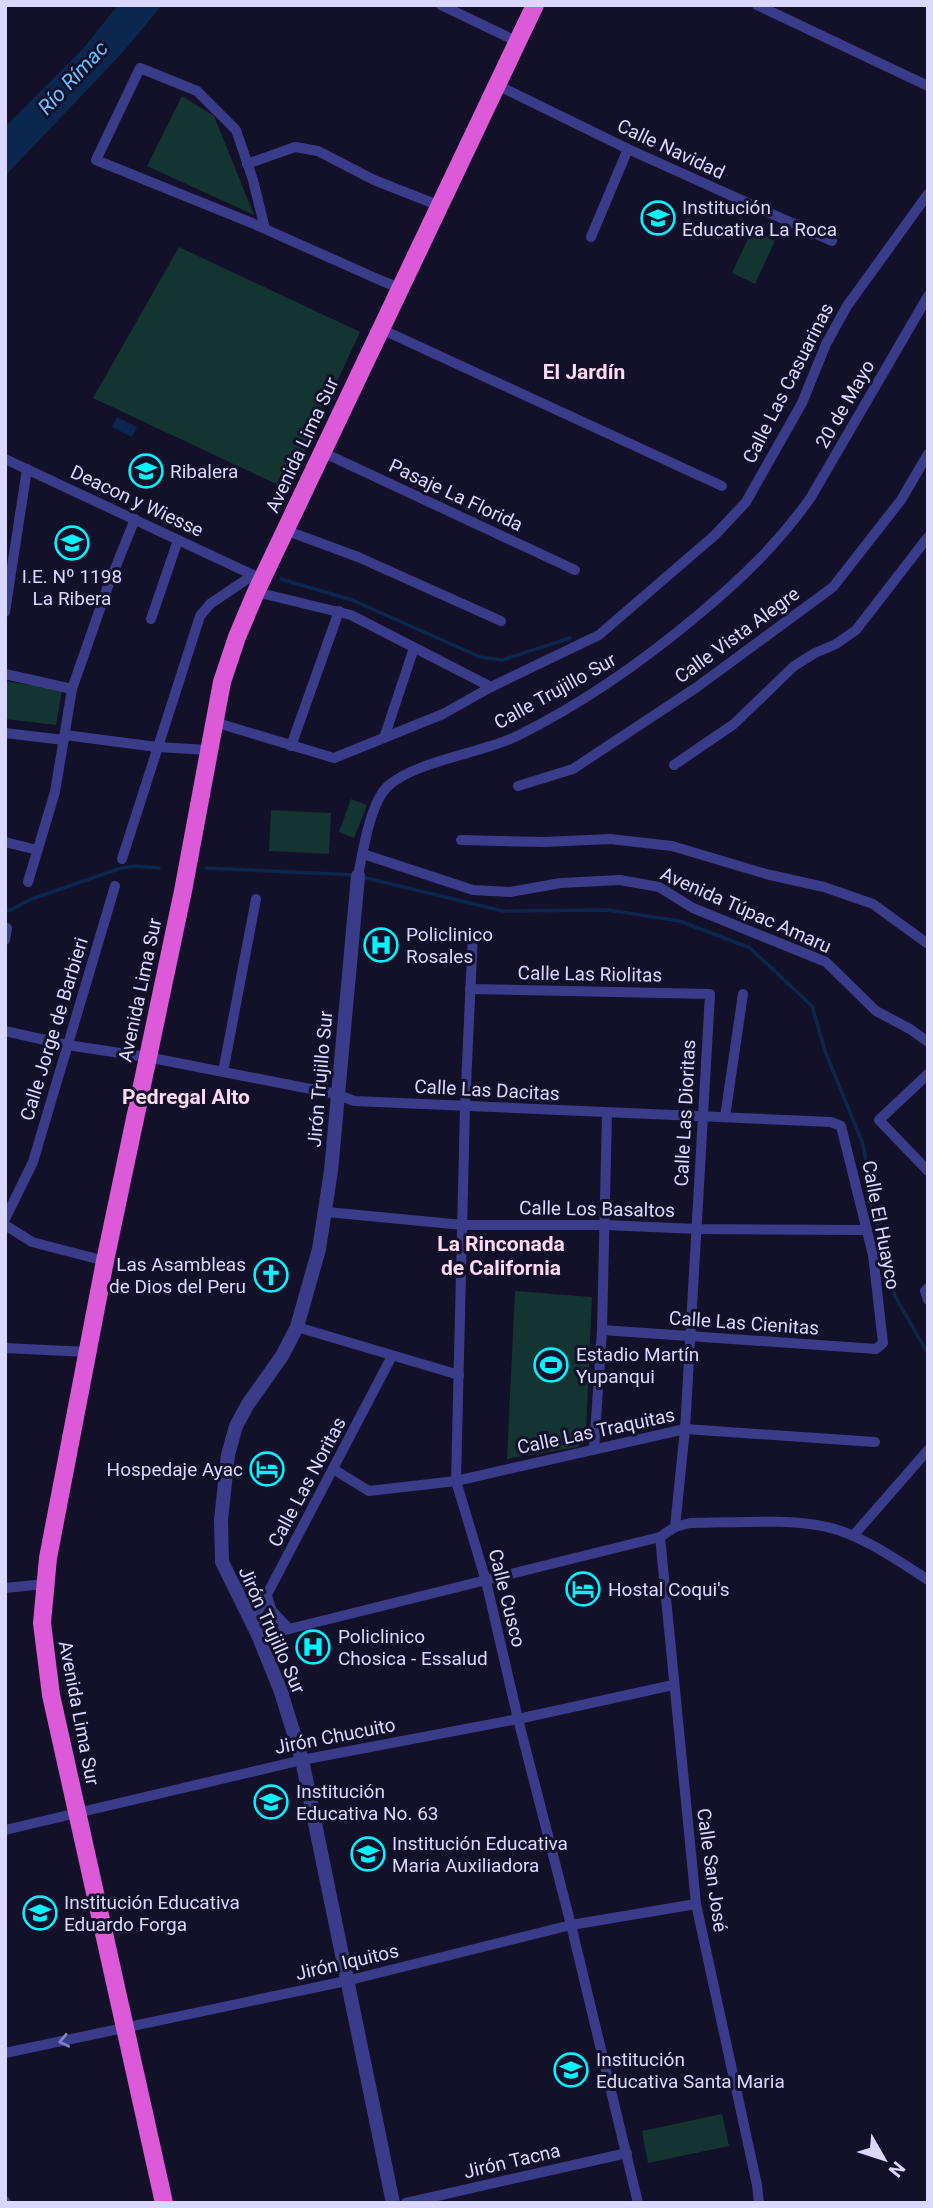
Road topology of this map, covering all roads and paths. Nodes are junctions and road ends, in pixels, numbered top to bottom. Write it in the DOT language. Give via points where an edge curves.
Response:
graph roads {
  1 [pos="441,5"];
  2 [pos="535,5"];
  3 [pos="757,5"];
  4 [pos="518,42"];
  5 [pos="497,85"];
  6 [pos="928,86"];
  7 [pos="628,149"];
  8 [pos="247,164"];
  9 [pos="928,194"];
  10 [pos="440,206"];
  11 [pos="265,229"];
  12 [pos="591,236"];
  13 [pos="832,241"];
  14 [pos="400,288"];
  15 [pos="928,296"];
  16 [pos="380,328"];
  17 [pos="322,452"];
  18 [pos="928,454"];
  19 [pos="5,459"];
  20 [pos="27,469"];
  21 [pos="722,486"];
  22 [pos="135,519"];
  23 [pos="790,528"];
  24 [pos="285,530"];
  25 [pos="928,537"];
  26 [pos="178,540"];
  27 [pos="575,570"];
  28 [pos="255,584"];
  29 [pos="339,611"];
  30 [pos="5,612"];
  31 [pos="150,619"];
  32 [pos="501,621"];
  33 [pos="414,648"];
  34 [pos="5,674"];
  35 [pos="491,687"];
  36 [pos="72,689"];
  37 [pos="214,722"];
  38 [pos="5,733"];
  39 [pos="64,738"];
  40 [pos="384,738"];
  41 [pos="291,746"];
  42 [pos="157,747"];
  43 [pos="208,750"];
  44 [pos="674,765"];
  45 [pos="518,786"];
  46 [pos="461,840"];
  47 [pos="5,842"];
  48 [pos="37,850"];
  49 [pos="363,854"];
  50 [pos="122,859"];
  51 [pos="358,876"];
  52 [pos="28,882"];
  53 [pos="115,886"];
  54 [pos="256,899"];
  55 [pos="7,928"];
  56 [pos="473,933"];
  57 [pos="5,940"];
  58 [pos="928,944"];
  59 [pos="470,989"];
  60 [pos="710,994"];
  61 [pos="743,994"];
  62 [pos="5,1031"];
  63 [pos="928,1042"];
  64 [pos="67,1045"];
  65 [pos="148,1057"];
  66 [pos="223,1072"];
  67 [pos="928,1074"];
  68 [pos="337,1094"];
  69 [pos="466,1107"];
  70 [pos="607,1113"];
  71 [pos="702,1116"];
  72 [pos="725,1117"];
  73 [pos="831,1122"];
  74 [pos="928,1171"];
  75 [pos="327,1212"];
  76 [pos="5,1219"];
  77 [pos="5,1225"];
  78 [pos="463,1225"];
  79 [pos="606,1225"];
  80 [pos="696,1229"];
  81 [pos="867,1230"];
  82 [pos="105,1261"];
  83 [pos="297,1327"];
  84 [pos="602,1330"];
  85 [pos="690,1337"];
  86 [pos="883,1343"];
  87 [pos="5,1348"];
  88 [pos="88,1352"];
  89 [pos="392,1356"];
  90 [pos="459,1375"];
  91 [pos="685,1429"];
  92 [pos="875,1442"];
  93 [pos="593,1449"];
  94 [pos="928,1450"];
  95 [pos="333,1469"];
  96 [pos="456,1480"];
  97 [pos="675,1527"];
  98 [pos="853,1536"];
  99 [pos="660,1537"];
  100 [pos="928,1580"];
  101 [pos="486,1581"];
  102 [pos="45,1584"];
  103 [pos="5,1588"];
  104 [pos="267,1596"];
  105 [pos="255,1629"];
  106 [pos="289,1629"];
  107 [pos="673,1685"];
  108 [pos="518,1719"];
  109 [pos="302,1760"];
  110 [pos="77,1813"];
  111 [pos="5,1830"];
  112 [pos="696,1904"];
  113 [pos="571,1925"];
  114 [pos="346,1981"];
  115 [pos="124,2028"];
  116 [pos="5,2053"];
  117 [pos="626,2153"];
  118 [pos="164,2203"];
  119 [pos="393,2203"];
  120 [pos="406,2203"];
  121 [pos="638,2203"];
  122 [pos="759,2203"];
  1 -- 4 [label="street"];
  2 -- 4 [label="highway, Avenida Lima Sur"];
  3 -- 6 [label="street"];
  4 -- 5 [label="highway, Avenida Lima Sur"];
  5 -- 7 [label="street, Calle Navidad"];
  5 -- 10 [label="highway, Avenida Lima Sur"];
  7 -- 12 [label="street"];
  7 -- 13 [label="street, Calle Navidad"];
  8 -- 10 [label="street" via="296,147 318,151"];
  8 -- 11 [label="street"];
  8 -- 11 [label="street" via="236,130 197,91 140,68 96,160"];
  9 -- 35 [label="street, Calle Las Casuarinas" via="847,306 802,403 746,502 715,535 599,635"];
  10 -- 14 [label="highway, Avenida Lima Sur"];
  11 -- 14 [label="street"];
  14 -- 16 [label="highway, Avenida Lima Sur"];
  15 -- 23 [label="street, 20 de Mayo"];
  16 -- 17 [label="highway, Avenida Lima Sur"];
  16 -- 21 [label="street"];
  17 -- 24 [label="highway, Avenida Lima Sur"];
  17 -- 27 [label="street, Pasaje La Florida"];
  18 -- 45 [label="street, Calle Vista Alegre" via="901,500 833,587 697,687 573,769"];
  19 -- 20 [label="street, Deacon y Wiesse"];
  20 -- 22 [label="street, Deacon y Wiesse"];
  20 -- 30 [label="street"];
  22 -- 26 [label="street, Deacon y Wiesse"];
  22 -- 36 [label="street"];
  23 -- 49 [label="street, Calle Trujillo Sur" via="739,580 622,675 515,737 404,776 387,787"];
  24 -- 28 [label="highway, Avenida Lima Sur"];
  24 -- 32 [label="street"];
  25 -- 44 [label="street" via="856,630 794,666 734,724"];
  26 -- 28 [label="street, Deacon y Wiesse"];
  26 -- 31 [label="street"];
  28 -- 29 [label="street"];
  28 -- 37 [label="highway, Avenida Lima Sur" via="228,661"];
  28 -- 42 [label="street" via="210,604 200,616"];
  29 -- 33 [label="street"];
  29 -- 41 [label="street"];
  33 -- 35 [label="street"];
  33 -- 40 [label="street"];
  34 -- 36 [label="street"];
  35 -- 40 [label="street, Calle Las Casuarinas" via="443,714"];
  36 -- 39 [label="street"];
  37 -- 41 [label="street, Calle Las Casuarinas"];
  37 -- 43 [label="highway, Avenida Lima Sur"];
  38 -- 39 [label="street"];
  39 -- 42 [label="street"];
  39 -- 48 [label="street" via="55,792"];
  40 -- 41 [label="street, Calle Las Casuarinas" via="334,758"];
  42 -- 43 [label="street"];
  42 -- 50 [label="street"];
  43 -- 65 [label="highway, Avenida Lima Sur"];
  46 -- 58 [label="street" via="610,839 672,846 873,904"];
  47 -- 48 [label="street"];
  48 -- 52 [label="street"];
  49 -- 51 [label="street, Calle Trujillo Sur"];
  49 -- 63 [label="street, Avenida Túpac Amaru" via="473,891 510,892 620,880 659,887 694,908 826,962 876,1011"];
  51 -- 68 [label="street, Jirón Trujillo Sur"];
  53 -- 64 [label="street, Calle Jorge de Barbieri"];
  54 -- 66 [label="street"];
  55 -- 57 [label="street"];
  56 -- 59 [label="street, Calle Cusco"];
  59 -- 60 [label="street, Calle Las Riolitas"];
  59 -- 69 [label="street, Calle Cusco"];
  60 -- 71 [label="street, Calle Las Dioritas"];
  61 -- 72 [label="street"];
  62 -- 64 [label="street, Calle Las Dacitas"];
  64 -- 65 [label="street, Calle Las Dacitas"];
  64 -- 76 [label="street, Calle Jorge de Barbieri" via="33,1162"];
  65 -- 66 [label="street, Calle Las Dacitas"];
  65 -- 82 [label="highway, Avenida Lima Sur"];
  66 -- 68 [label="street, Calle Las Dacitas"];
  67 -- 74 [label="street" via="879,1120"];
  68 -- 69 [label="street, Calle Las Dacitas" via="354,1101"];
  68 -- 75 [label="street, Jirón Trujillo Sur"];
  69 -- 70 [label="street, Calle Las Dacitas"];
  69 -- 78 [label="street, Calle Cusco"];
  70 -- 71 [label="street, Calle Las Dacitas"];
  70 -- 79 [label="street"];
  71 -- 72 [label="street, Calle Las Dacitas"];
  71 -- 80 [label="street, Calle Las Dioritas"];
  72 -- 73 [label="street, Calle Las Dacitas"];
  73 -- 81 [label="street, Calle El Huayco" via="841,1126"];
  75 -- 78 [label="street, Calle Los Basaltos"];
  75 -- 83 [label="street, Jirón Trujillo Sur"];
  77 -- 82 [label="street" via="32,1242"];
  78 -- 79 [label="street, Calle Los Basaltos"];
  78 -- 90 [label="street, Calle Cusco"];
  79 -- 80 [label="street, Calle Los Basaltos"];
  79 -- 84 [label="street"];
  80 -- 81 [label="street, Calle Los Basaltos"];
  80 -- 85 [label="street, Calle Las Dioritas"];
  81 -- 86 [label="street, Calle El Huayco"];
  82 -- 88 [label="highway, Avenida Lima Sur"];
  83 -- 89 [label="street"];
  83 -- 105 [label="street, Jirón Trujillo Sur" via="242,1415 228,1455 222,1562"];
  84 -- 85 [label="street, Calle Las Cienitas"];
  84 -- 93 [label="street"];
  85 -- 86 [label="street, Calle Las Cienitas" via="876,1349"];
  85 -- 91 [label="street, Calle Las Dioritas"];
  87 -- 88 [label="street"];
  88 -- 102 [label="highway, Avenida Lima Sur"];
  89 -- 90 [label="street"];
  89 -- 95 [label="street, Calle Las Noritas"];
  90 -- 96 [label="street, Calle Cusco"];
  91 -- 92 [label="street, Calle Las Traquitas"];
  91 -- 93 [label="street, Calle Las Traquitas"];
  91 -- 97 [label="street, Calle Las Dioritas"];
  93 -- 96 [label="street, Calle Las Traquitas"];
  94 -- 98 [label="street"];
  95 -- 96 [label="street, Calle Las Traquitas" via="369,1491"];
  95 -- 104 [label="street, Calle Las Noritas"];
  96 -- 101 [label="street, Calle Cusco"];
  97 -- 98 [label="street" via="815,1524"];
  97 -- 99 [label="street"];
  98 -- 100 [label="street"];
  99 -- 101 [label="street"];
  99 -- 107 [label="street, Calle San José"];
  101 -- 106 [label="street"];
  101 -- 108 [label="street, Calle Cusco"];
  102 -- 103 [label="street"];
  102 -- 110 [label="highway, Avenida Lima Sur" via="42,1623 51,1695"];
  104 -- 105 [label="street, Calle Las Noritas"];
  104 -- 106 [label="street" via="272,1611"];
  105 -- 106 [label="street"];
  105 -- 109 [label="street, Jirón Trujillo Sur"];
  107 -- 108 [label="street, Jirón Chucuito"];
  107 -- 112 [label="street, Calle San José"];
  108 -- 109 [label="street, Jirón Chucuito"];
  108 -- 113 [label="street, Calle Cusco"];
  109 -- 110 [label="street, Jirón Chucuito"];
  109 -- 114 [label="street, Jirón Trujillo Sur"];
  110 -- 111 [label="street, Jirón Chucuito"];
  110 -- 115 [label="highway, Avenida Lima Sur"];
  112 -- 113 [label="street, Jirón Iquitos"];
  112 -- 122 [label="street, Calle San José"];
  113 -- 114 [label="street, Jirón Iquitos"];
  113 -- 117 [label="street, Calle Cusco"];
  114 -- 115 [label="street, Jirón Iquitos"];
  114 -- 119 [label="street, Jirón Trujillo Sur"];
  115 -- 116 [label="street, Jirón Iquitos, one-way"];
  115 -- 118 [label="highway, Avenida Lima Sur"];
  117 -- 120 [label="street, Jirón Tacna"];
  117 -- 121 [label="street, Calle Cusco"];
}
